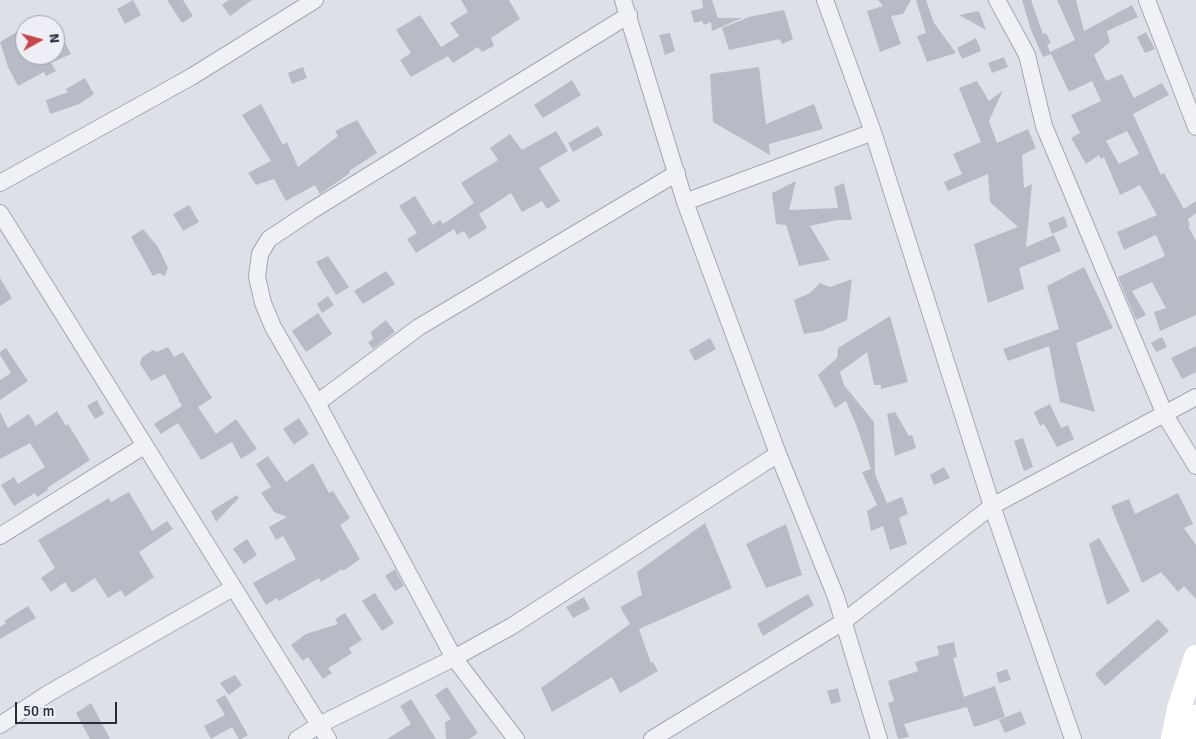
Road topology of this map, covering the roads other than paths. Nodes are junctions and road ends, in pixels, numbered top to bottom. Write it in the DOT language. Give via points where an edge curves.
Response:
graph roads {
  1 [pos="315,0"];
  2 [pos="826,0"];
  3 [pos="997,0"];
  4 [pos="1147,0"];
  5 [pos="626,8"];
  6 [pos="1196,126"];
  7 [pos="873,132"];
  8 [pos="676,172"];
  9 [pos="0,183"];
  10 [pos="685,202"];
  11 [pos="0,213"];
  12 [pos="1196,397"];
  13 [pos="317,404"];
  14 [pos="1165,415"];
  15 [pos="144,446"];
  16 [pos="778,454"];
  17 [pos="1196,466"];
  18 [pos="992,506"];
  19 [pos="0,536"];
  20 [pos="233,588"];
  21 [pos="843,622"];
  22 [pos="1196,657"];
  23 [pos="454,658"];
  24 [pos="1196,717"];
  25 [pos="0,725"];
  26 [pos="319,725"];
  27 [pos="297,739"];
  28 [pos="328,739"];
  29 [pos="516,739"];
  30 [pos="652,739"];
  31 [pos="879,739"];
  32 [pos="1073,739"];
  33 [pos="1173,739"];
  34 [pos="1192,739"];
  1 -- 9 [label="street" via="191,77"];
  2 -- 7 [label="street"];
  3 -- 14 [label="street" via="1027,55 1044,126"];
  4 -- 6 [label="street"];
  5 -- 8 [label="street"];
  5 -- 13 [label="street" via="269,240 260,254 257,277 263,303"];
  7 -- 10 [label="street"];
  7 -- 18 [label="street"];
  8 -- 10 [label="street"];
  8 -- 13 [label="street" via="419,327"];
  10 -- 16 [label="street"];
  11 -- 15 [label="street"];
  12 -- 14 [label="street"];
  13 -- 23 [label="street"];
  14 -- 17 [label="street"];
  14 -- 18 [label="street"];
  15 -- 19 [label="street"];
  15 -- 20 [label="street"];
  16 -- 21 [label="street"];
  16 -- 23 [label="street" via="512,626"];
  18 -- 21 [label="street"];
  18 -- 32 [label="street"];
  20 -- 25 [label="street" via="49,693"];
  20 -- 26 [label="street"];
  21 -- 30 [label="street"];
  21 -- 31 [label="street"];
  22 -- 33 [label="street" via="1179,708"];
  23 -- 26 [label="street"];
  23 -- 29 [label="street"];
  24 -- 34 [label="street"];
  26 -- 27 [label="street"];
  26 -- 28 [label="street"];
}
